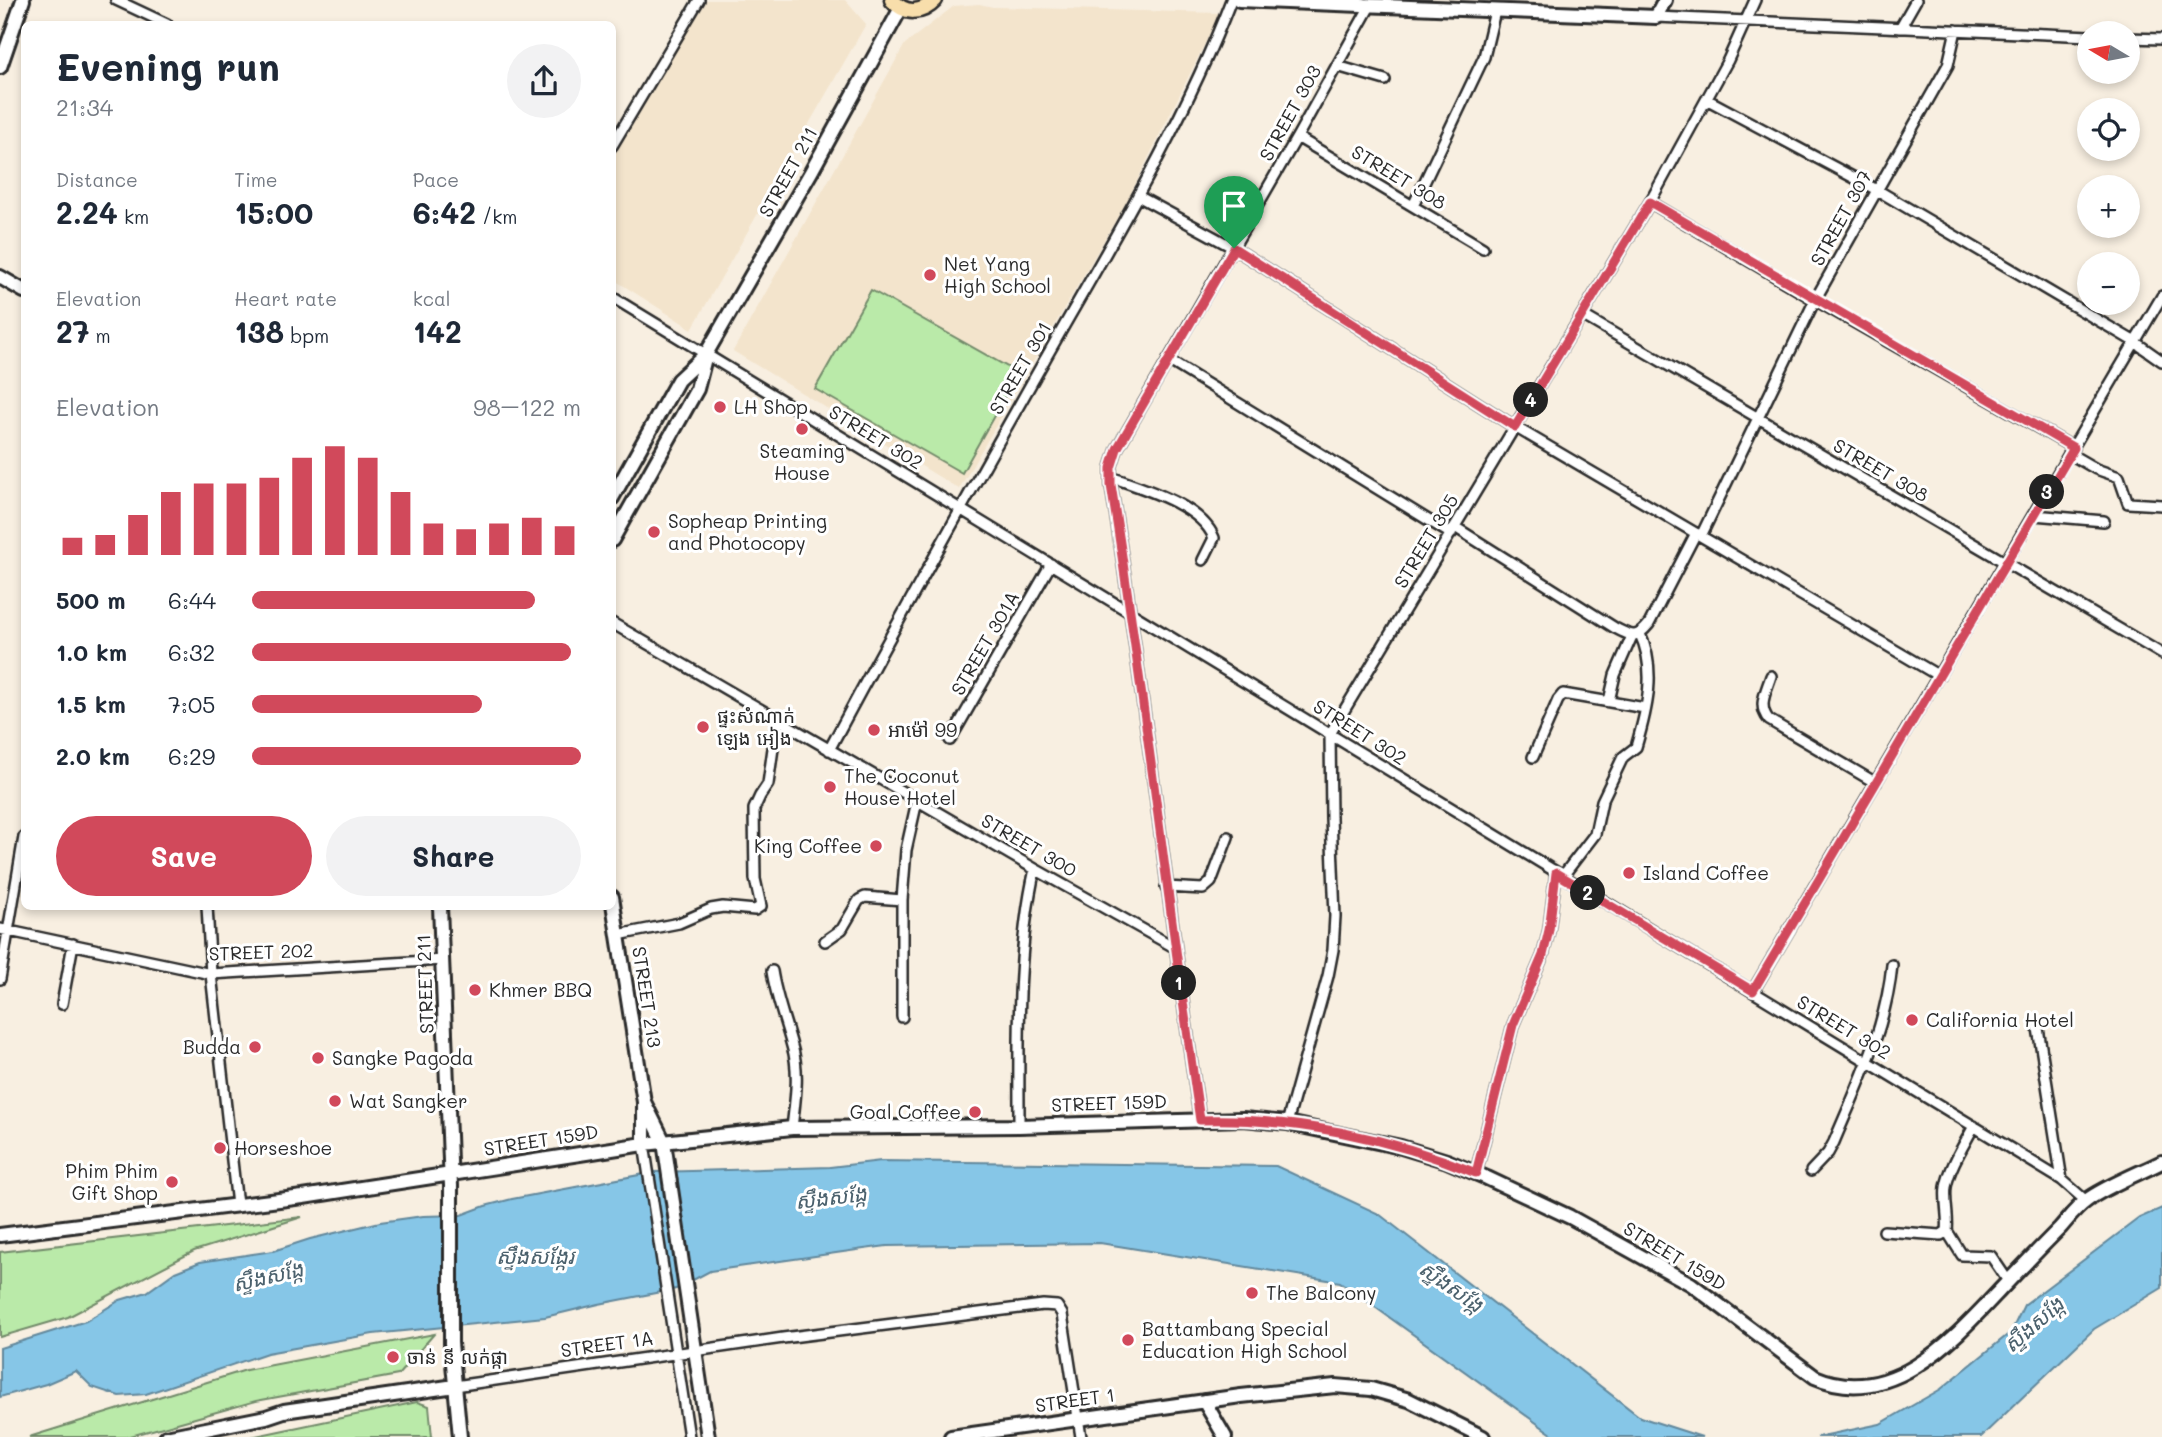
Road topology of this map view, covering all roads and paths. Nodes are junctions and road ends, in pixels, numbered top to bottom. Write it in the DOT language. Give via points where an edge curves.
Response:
graph roads {
  1 [pos="23,0"];
  2 [pos="116,0"];
  3 [pos="699,0"];
  4 [pos="935,0"];
  5 [pos="1231,0"];
  6 [pos="1239,0"];
  7 [pos="1665,0"];
  8 [pos="1755,0"];
  9 [pos="1916,0"];
  10 [pos="894,2"];
  11 [pos="1320,2"];
  12 [pos="1454,5"];
  13 [pos="1370,6"];
  14 [pos="1495,11"];
  15 [pos="1656,17"];
  16 [pos="160,21"];
  17 [pos="1744,21"];
  18 [pos="1900,28"];
  19 [pos="1956,30"];
  20 [pos="2077,35"];
  21 [pos="2140,38"];
  22 [pos="2162,39"];
  23 [pos="1336,66"];
  24 [pos="0,67"];
  25 [pos="1385,80"];
  26 [pos="1708,100"];
  27 [pos="1297,137"];
  28 [pos="616,139"];
  29 [pos="1877,190"];
  30 [pos="1138,196"];
  31 [pos="1650,202"];
  32 [pos="1413,206"];
  33 [pos="1234,248"];
  34 [pos="1483,248"];
  35 [pos="0,277"];
  36 [pos="21,289"];
  37 [pos="2162,296"];
  38 [pos="616,299"];
  39 [pos="1815,300"];
  40 [pos="1583,315"];
  41 [pos="2135,342"];
  42 [pos="706,354"];
  43 [pos="1168,360"];
  44 [pos="2162,361"];
  45 [pos="1758,418"];
  46 [pos="1515,427"];
  47 [pos="2072,451"];
  48 [pos="1111,477"];
  49 [pos="616,491"];
  50 [pos="2162,505"];
  51 [pos="960,509"];
  52 [pos="2034,515"];
  53 [pos="2104,521"];
  54 [pos="1453,531"];
  55 [pos="616,533"];
  56 [pos="1698,535"];
  57 [pos="1203,560"];
  58 [pos="1051,564"];
  59 [pos="2005,564"];
  60 [pos="1132,613"];
  61 [pos="616,625"];
  62 [pos="1636,635"];
  63 [pos="2162,654"];
  64 [pos="1771,676"];
  65 [pos="1939,676"];
  66 [pos="1609,701"];
  67 [pos="1645,708"];
  68 [pos="777,720"];
  69 [pos="1330,734"];
  70 [pos="950,740"];
  71 [pos="829,750"];
  72 [pos="1533,757"];
  73 [pos="1876,783"];
  74 [pos="917,801"];
  75 [pos="1228,837"];
  76 [pos="21,851"];
  77 [pos="1034,869"];
  78 [pos="1559,875"];
  79 [pos="1167,887"];
  80 [pos="902,900"];
  81 [pos="207,910"];
  82 [pos="440,910"];
  83 [pos="614,910"];
  84 [pos="4,930"];
  85 [pos="618,935"];
  86 [pos="825,941"];
  87 [pos="73,944"];
  88 [pos="1174,947"];
  89 [pos="443,961"];
  90 [pos="1892,965"];
  91 [pos="772,971"];
  92 [pos="211,974"];
  93 [pos="0,979"];
  94 [pos="1753,991"];
  95 [pos="62,1004"];
  96 [pos="902,1017"];
  97 [pos="2038,1028"];
  98 [pos="1868,1062"];
  99 [pos="644,1102"];
  100 [pos="1200,1120"];
  101 [pos="1287,1123"];
  102 [pos="1018,1126"];
  103 [pos="1974,1126"];
  104 [pos="792,1128"];
  105 [pos="664,1142"];
  106 [pos="644,1144"];
  107 [pos="2162,1161"];
  108 [pos="1811,1171"];
  109 [pos="1476,1173"];
  110 [pos="451,1180"];
  111 [pos="2062,1180"];
  112 [pos="2086,1201"];
  113 [pos="237,1205"];
  114 [pos="1884,1231"];
  115 [pos="1947,1231"];
  116 [pos="0,1235"];
  117 [pos="2008,1282"];
  118 [pos="696,1351"];
  119 [pos="676,1354"];
  120 [pos="455,1387"];
  121 [pos="1205,1401"];
  122 [pos="1079,1419"];
  123 [pos="166,1437"];
  124 [pos="460,1437"];
  125 [pos="689,1437"];
  126 [pos="708,1437"];
  127 [pos="951,1437"];
  128 [pos="1081,1437"];
  129 [pos="1225,1437"];
  130 [pos="1483,1437"];
  1 -- 24 [label="street"];
  2 -- 16 [label="street"];
  3 -- 28 [label="street"];
  4 -- 10 [label="main road" via="922,10 907,11"];
  5 -- 30 [label="street, STREET 301" via="1208,60"];
  6 -- 11 [label="street"];
  7 -- 15 [label="street"];
  8 -- 17 [label="street, STREET 305"];
  9 -- 18 [label="street"];
  10 -- 42 [label="street, STREET 211" via="811,172"];
  11 -- 13 [label="street"];
  12 -- 13 [label="street"];
  12 -- 14 [label="street"];
  13 -- 23 [label="street, STREET 303"];
  14 -- 15 [label="street"];
  14 -- 32 [label="street" via="1480,66"];
  15 -- 17 [label="street"];
  17 -- 18 [label="street"];
  17 -- 26 [label="street, STREET 305"];
  18 -- 19 [label="street"];
  19 -- 20 [label="street"];
  19 -- 29 [label="street, STREET 307" via="1948,65"];
  21 -- 22 [label="street"];
  23 -- 25 [label="street"];
  23 -- 27 [label="street, STREET 303"];
  26 -- 29 [label="street"];
  26 -- 31 [label="street, STREET 305"];
  27 -- 32 [label="street, STREET 308"];
  27 -- 33 [label="street, STREET 303"];
  29 -- 39 [label="street, STREET 307"];
  29 -- 41 [label="street"];
  30 -- 33 [label="street"];
  30 -- 51 [label="street, STREET 301"];
  31 -- 39 [label="street"];
  31 -- 40 [label="street, STREET 305"];
  32 -- 34 [label="street, STREET 308"];
  33 -- 43 [label="street, STREET 303"];
  33 -- 46 [label="street"];
  35 -- 36 [label="street"];
  37 -- 41 [label="street"];
  38 -- 42 [label="street, STREET 302"];
  39 -- 45 [label="street, STREET 307"];
  39 -- 47 [label="street"];
  40 -- 45 [label="street, STREET 308"];
  40 -- 46 [label="street, STREET 305"];
  41 -- 44 [label="street"];
  41 -- 47 [label="street"];
  42 -- 49 [label="street, STREET 211" via="678,380"];
  42 -- 51 [label="street, STREET 302"];
  42 -- 55 [label="street, STREET 211" via="697,389"];
  43 -- 48 [label="street, STREET 303" via="1117,449"];
  43 -- 54 [label="street"];
  45 -- 56 [label="street, STREET 307"];
  45 -- 59 [label="street, STREET 308"];
  46 -- 54 [label="street, STREET 305"];
  46 -- 56 [label="street"];
  47 -- 50 [label="street" via="2096,469 2119,477 2128,503"];
  47 -- 52 [label="street"];
  48 -- 57 [label="street" via="1168,497 1209,526 1214,538"];
  48 -- 60 [label="street, STREET 303"];
  51 -- 58 [label="street, STREET 302"];
  51 -- 71 [label="street, STREET 301"];
  52 -- 53 [label="street"];
  52 -- 59 [label="street"];
  54 -- 62 [label="street" via="1615,628"];
  54 -- 69 [label="street, STREET 305"];
  56 -- 62 [label="street, STREET 307" via="1649,624"];
  56 -- 65 [label="street"];
  58 -- 60 [label="street, STREET 302"];
  58 -- 70 [label="street, STREET 301A"];
  59 -- 63 [label="street, STREET 308"];
  59 -- 65 [label="street"];
  60 -- 69 [label="street, STREET 302"];
  60 -- 79 [label="street, STREET 303"];
  61 -- 68 [label="street, STREET 300"];
  62 -- 66 [label="street, STREET 307" via="1615,675"];
  62 -- 67 [label="street" via="1648,651 1651,668"];
  64 -- 73 [label="street" via="1762,713"];
  65 -- 73 [label="street"];
  66 -- 67 [label="street"];
  66 -- 72 [label="street" via="1563,694"];
  67 -- 78 [label="street" via="1636,747 1619,764 1602,801 1595,834"];
  68 -- 71 [label="street, STREET 300"];
  68 -- 85 [label="street" via="768,785 754,809 755,878 761,906 755,910 723,906 679,923"];
  69 -- 78 [label="street, STREET 302"];
  69 -- 101 [label="street" via="1333,950"];
  71 -- 74 [label="street, STREET 300"];
  73 -- 94 [label="street"];
  74 -- 77 [label="street, STREET 300"];
  74 -- 80 [label="street" via="906,850"];
  75 -- 79 [label="street" via="1211,882 1203,889"];
  76 -- 84 [label="street"];
  77 -- 88 [label="street, STREET 300"];
  77 -- 102 [label="street" via="1021,981"];
  78 -- 94 [label="street, STREET 302"];
  78 -- 109 [label="street" via="1543,955 1513,1025"];
  79 -- 88 [label="street, STREET 303"];
  80 -- 86 [label="street" via="859,900 839,933"];
  80 -- 96 [label="street"];
  81 -- 92 [label="street"];
  82 -- 89 [label="street, STREET 211"];
  83 -- 85 [label="street, STREET 213"];
  84 -- 87 [label="street, STREET 202"];
  84 -- 93 [label="street"];
  85 -- 99 [label="street, STREET 213"];
  87 -- 92 [label="street, STREET 202"];
  87 -- 95 [label="street"];
  88 -- 100 [label="street, STREET 303"];
  89 -- 92 [label="street, STREET 202"];
  89 -- 110 [label="street, STREET 211"];
  90 -- 98 [label="street"];
  91 -- 104 [label="street" via="796,1063"];
  92 -- 113 [label="street"];
  94 -- 98 [label="street, STREET 302"];
  97 -- 111 [label="street"];
  98 -- 103 [label="street, STREET 302"];
  98 -- 108 [label="street" via="1834,1142"];
  99 -- 105 [label="street, STREET 213"];
  99 -- 106 [label="street, STREET 213"];
  100 -- 101 [label="street, STREET 159D"];
  100 -- 102 [label="street, STREET 159D"];
  101 -- 109 [label="street, STREET 159D" via="1401,1147"];
  102 -- 104 [label="street, STREET 159D"];
  103 -- 111 [label="street, STREET 302"];
  103 -- 115 [label="street" via="1949,1175"];
  104 -- 105 [label="street, STREET 159D"];
  105 -- 106 [label="street, STREET 159D"];
  105 -- 118 [label="street, STREET 213"];
  106 -- 110 [label="street, STREET 159D"];
  106 -- 119 [label="street, STREET 213"];
  107 -- 112 [label="street, STREET 159D"];
  109 -- 117 [label="street, STREET 159D" via="1570,1217 1691,1284 1815,1377 1830,1383 1873,1383 1917,1366 1946,1346"];
  110 -- 113 [label="street, STREET 159D"];
  110 -- 120 [label="street, STREET 211"];
  111 -- 112 [label="street, STREET 302"];
  112 -- 117 [label="street, STREET 159D"];
  113 -- 116 [label="street, STREET 159D"];
  114 -- 115 [label="street" via="1941,1235"];
  115 -- 117 [label="street" via="1962,1255 1991,1256"];
  118 -- 119 [label="street, STREET 1A"];
  118 -- 122 [label="street, STREET 1A" via="1057,1306"];
  118 -- 126 [label="street, STREET 213"];
  119 -- 120 [label="street, STREET 1A"];
  119 -- 125 [label="street"];
  120 -- 123 [label="street, STREET 1A" via="284,1410"];
  120 -- 124 [label="street, STREET 211"];
  121 -- 122 [label="street, STREET 1"];
  121 -- 129 [label="street"];
  121 -- 130 [label="street, STREET 1" via="1314,1387 1362,1388 1409,1400"];
  122 -- 127 [label="street, STREET 1"];
  122 -- 128 [label="street"];
}
